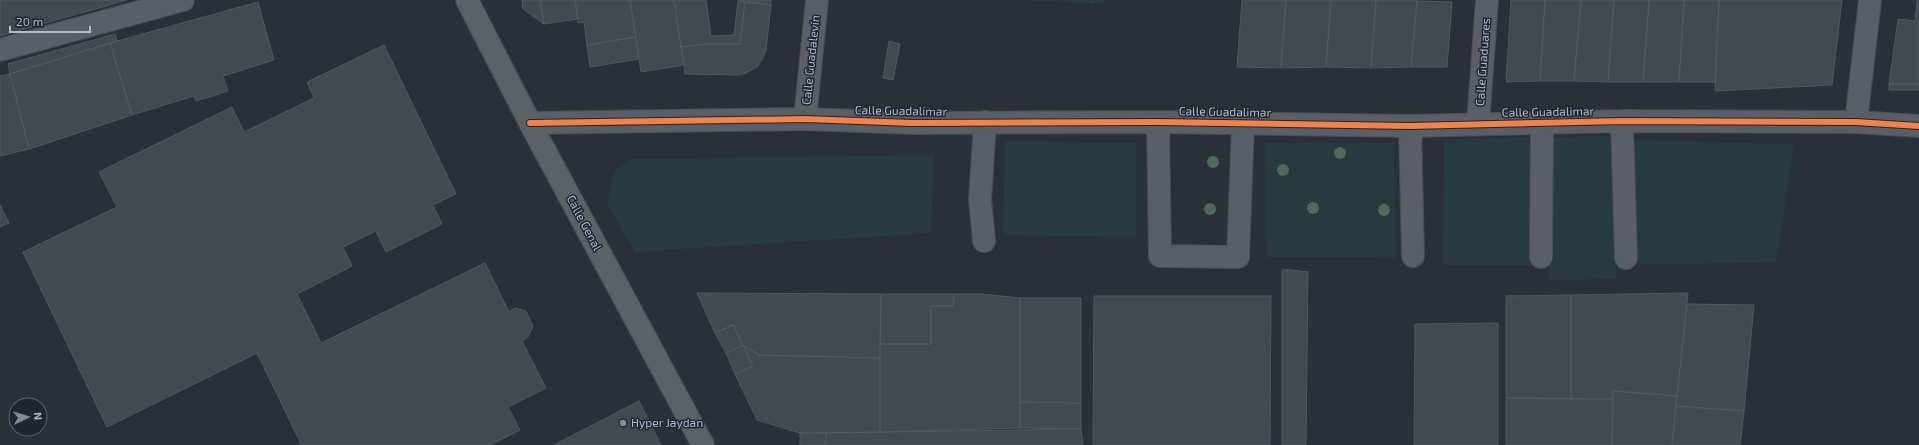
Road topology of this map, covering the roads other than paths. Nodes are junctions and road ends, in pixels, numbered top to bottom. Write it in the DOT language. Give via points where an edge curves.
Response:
graph roads {
  1 [pos="183,0"];
  2 [pos="467,0"];
  3 [pos="817,0"];
  4 [pos="1487,0"];
  5 [pos="1870,0"];
  6 [pos="0,50"];
  7 [pos="805,119"];
  8 [pos="1622,121"];
  9 [pos="985,122"];
  10 [pos="1158,122"];
  11 [pos="1856,122"];
  12 [pos="530,123"];
  13 [pos="1542,123"];
  14 [pos="1243,124"];
  15 [pos="1478,124"];
  16 [pos="1410,126"];
  17 [pos="1919,126"];
  18 [pos="984,241"];
  19 [pos="1413,256"];
  20 [pos="1541,256"];
  21 [pos="1626,258"];
  22 [pos="703,445"];
  1 -- 6 [label="street"];
  2 -- 12 [label="main road, Calle Genal"];
  3 -- 7 [label="street, Calle Guadalevín"];
  4 -- 15 [label="street, Calle Guaduares"];
  5 -- 11 [label="street"];
  7 -- 9 [label="street, Calle Guadalimar" via="912,123"];
  7 -- 12 [label="street, Calle Guadalimar"];
  8 -- 11 [label="street, Calle Guadalimar"];
  8 -- 13 [label="street, Calle Guadalimar"];
  8 -- 21 [label="street"];
  9 -- 10 [label="street, Calle Guadalimar"];
  9 -- 18 [label="street" via="980,200"];
  10 -- 14 [label="street, Calle Guadalimar"];
  10 -- 14 [label="street" via="1160,256 1238,257"];
  11 -- 17 [label="street, Calle Guadalimar"];
  12 -- 22 [label="main road, Calle Genal"];
  13 -- 15 [label="street, Calle Guadalimar"];
  13 -- 20 [label="street"];
  14 -- 16 [label="street, Calle Guadalimar"];
  15 -- 16 [label="street, Calle Guadalimar"];
  16 -- 19 [label="street"];
}
